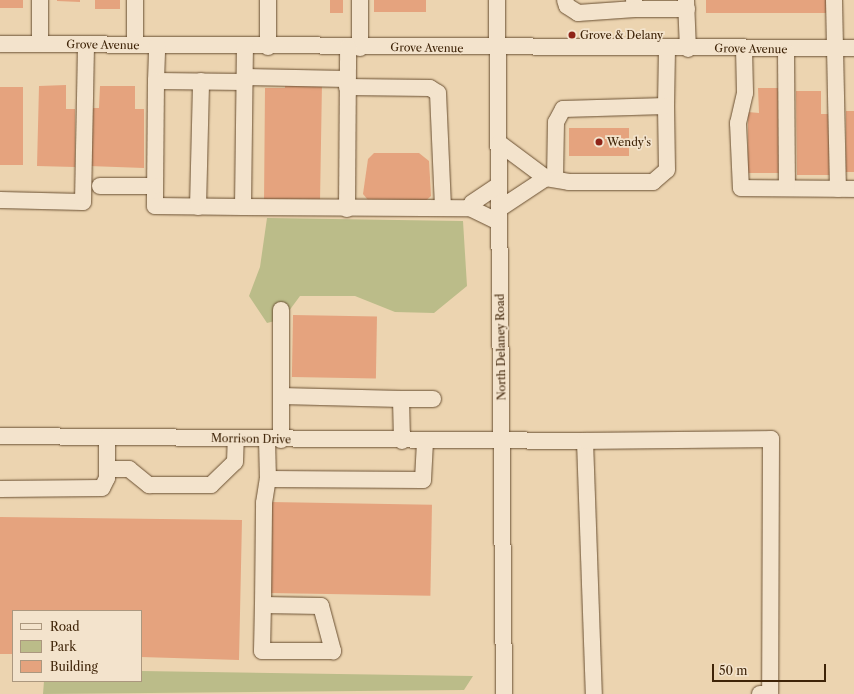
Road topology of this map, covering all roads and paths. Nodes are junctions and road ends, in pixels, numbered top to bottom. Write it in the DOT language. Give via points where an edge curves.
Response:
graph roads {
  1 [pos="40,0"];
  2 [pos="135,0"];
  3 [pos="268,0"];
  4 [pos="360,0"];
  5 [pos="497,0"];
  6 [pos="565,0"];
  7 [pos="834,0"];
  8 [pos="635,4"];
  9 [pos="686,4"];
  10 [pos="0,44"];
  11 [pos="40,44"];
  12 [pos="86,44"];
  13 [pos="135,45"];
  14 [pos="157,45"];
  15 [pos="245,46"];
  16 [pos="268,47"];
  17 [pos="354,47"];
  18 [pos="744,48"];
  19 [pos="835,48"];
  20 [pos="854,48"];
  21 [pos="498,49"];
  22 [pos="667,49"];
  23 [pos="688,49"];
  24 [pos="786,50"];
  25 [pos="245,80"];
  26 [pos="156,81"];
  27 [pos="201,82"];
  28 [pos="347,83"];
  29 [pos="666,106"];
  30 [pos="498,143"];
  31 [pos="551,178"];
  32 [pos="499,185"];
  33 [pos="100,186"];
  34 [pos="155,186"];
  35 [pos="788,188"];
  36 [pos="838,189"];
  37 [pos="854,189"];
  38 [pos="0,200"];
  39 [pos="198,207"];
  40 [pos="243,207"];
  41 [pos="443,208"];
  42 [pos="470,208"];
  43 [pos="347,209"];
  44 [pos="499,216"];
  45 [pos="281,310"];
  46 [pos="281,396"];
  47 [pos="401,399"];
  48 [pos="433,399"];
  49 [pos="0,436"];
  50 [pos="107,437"];
  51 [pos="236,439"];
  52 [pos="274,439"];
  53 [pos="402,441"];
  54 [pos="585,441"];
  55 [pos="425,442"];
  56 [pos="502,443"];
  57 [pos="107,469"];
  58 [pos="268,479"];
  59 [pos="0,489"];
  60 [pos="263,605"];
  61 [pos="504,694"];
  62 [pos="594,694"];
  63 [pos="760,694"];
  1 -- 11 [label="street"];
  2 -- 13 [label="street"];
  3 -- 16 [label="street"];
  4 -- 17 [label="street"];
  5 -- 21 [label="street, North Delaney Road"];
  6 -- 8 [label="street" via="567,6 578,13"];
  7 -- 19 [label="street"];
  8 -- 9 [label="street"];
  9 -- 23 [label="street"];
  10 -- 11 [label="street, Grove Avenue"];
  11 -- 12 [label="street, Grove Avenue"];
  12 -- 13 [label="street, Grove Avenue"];
  12 -- 38 [label="street" via="83,202"];
  13 -- 14 [label="street, Grove Avenue"];
  14 -- 15 [label="street, Grove Avenue"];
  14 -- 26 [label="street"];
  15 -- 16 [label="street, Grove Avenue"];
  15 -- 25 [label="street"];
  16 -- 17 [label="street, Grove Avenue"];
  17 -- 21 [label="street, Grove Avenue"];
  17 -- 28 [label="street"];
  18 -- 23 [label="street, Grove Avenue"];
  18 -- 24 [label="street, Grove Avenue"];
  18 -- 35 [label="street" via="744,93 738,123 741,188"];
  19 -- 20 [label="street, Grove Avenue"];
  19 -- 24 [label="street, Grove Avenue"];
  19 -- 36 [label="street"];
  21 -- 22 [label="street, Grove Avenue"];
  21 -- 30 [label="street, North Delaney Road"];
  22 -- 23 [label="street, Grove Avenue"];
  22 -- 29 [label="street"];
  24 -- 35 [label="street"];
  25 -- 27 [label="street"];
  25 -- 28 [label="street"];
  25 -- 40 [label="street"];
  26 -- 27 [label="street"];
  26 -- 34 [label="street"];
  27 -- 39 [label="street"];
  28 -- 41 [label="street" via="430,88 438,93"];
  28 -- 43 [label="street"];
  29 -- 31 [label="street" via="563,109 556,122"];
  29 -- 31 [label="street" via="667,170 653,182"];
  30 -- 31 [label="street"];
  30 -- 32 [label="street, North Delaney Road"];
  31 -- 44 [label="street"];
  32 -- 42 [label="street" via="472,203"];
  32 -- 44 [label="street, North Delaney Road"];
  33 -- 34 [label="street"];
  34 -- 39 [label="street" via="155,206"];
  35 -- 36 [label="street"];
  36 -- 37 [label="street"];
  39 -- 40 [label="street"];
  40 -- 43 [label="street"];
  41 -- 42 [label="street"];
  41 -- 43 [label="street"];
  42 -- 44 [label="street"];
  44 -- 56 [label="street, North Delaney Road"];
  45 -- 46 [label="street"];
  46 -- 47 [label="street"];
  46 -- 52 [label="street"];
  47 -- 48 [label="street"];
  47 -- 53 [label="street"];
  49 -- 50 [label="street, Morrison Drive"];
  50 -- 51 [label="street, Morrison Drive"];
  50 -- 57 [label="street"];
  51 -- 52 [label="street, Morrison Drive"];
  51 -- 57 [label="street" via="236,462 212,485 149,485 129,469"];
  52 -- 53 [label="street, Morrison Drive"];
  52 -- 58 [label="street"];
  53 -- 55 [label="street, Morrison Drive"];
  54 -- 56 [label="street, Morrison Drive"];
  54 -- 62 [label="street"];
  54 -- 63 [label="street, Morrison Drive" via="771,439 770,694"];
  55 -- 56 [label="street, Morrison Drive"];
  55 -- 58 [label="street" via="423,480"];
  56 -- 61 [label="street, North Delaney Road"];
  57 -- 59 [label="street" via="106,484 98,490"];
  58 -- 60 [label="street"];
  60 -- 60 [label="street" via="321,606 333,651 262,651"];
}
